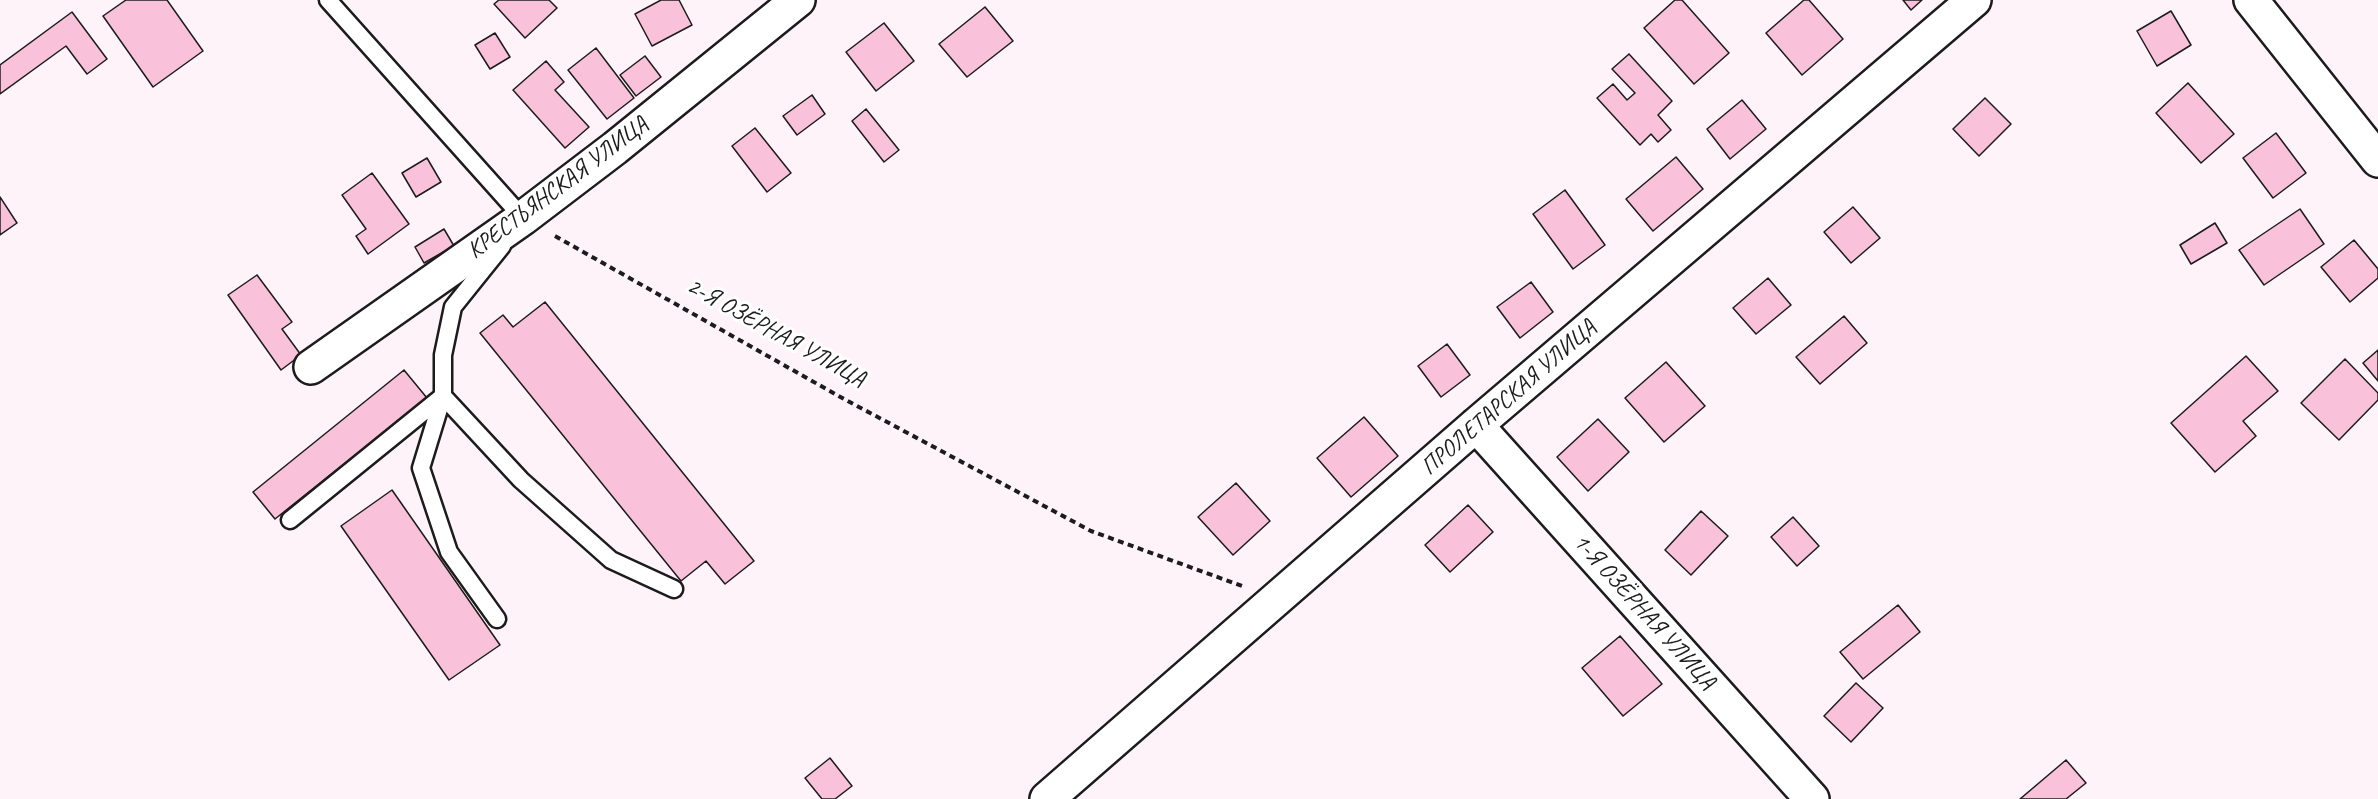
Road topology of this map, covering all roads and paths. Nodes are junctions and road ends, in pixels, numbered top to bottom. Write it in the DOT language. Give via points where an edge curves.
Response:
graph roads {
  1 [pos="328,0"];
  2 [pos="798,0"];
  3 [pos="1974,0"];
  4 [pos="2251,0"];
  5 [pos="2378,160"];
  6 [pos="524,218"];
  7 [pos="311,367"];
  8 [pos="443,396"];
  9 [pos="1476,425"];
  10 [pos="290,520"];
  11 [pos="674,589"];
  12 [pos="1277,598"];
  13 [pos="497,619"];
  14 [pos="1047,799"];
  15 [pos="1812,799"];
  1 -- 6 [label="lane"];
  2 -- 6 [label="street, КРЕСТЬЯНСКАЯ УЛИЦА"];
  3 -- 9 [label="street, ПРОЛЕТАРСКАЯ УЛИЦА"];
  4 -- 5 [label="street"];
  6 -- 7 [label="street, КРЕСТЬЯНСКАЯ УЛИЦА"];
  6 -- 8 [label="lane" via="453,308 443,355"];
  6 -- 12 [label="path, 2-Я ОЗЁРНАЯ УЛИЦА" via="844,399 1091,531"];
  8 -- 10 [label="lane"];
  8 -- 11 [label="lane" via="521,480 610,560"];
  8 -- 13 [label="lane" via="421,468 450,552"];
  9 -- 12 [label="street, ПРОЛЕТАРСКАЯ УЛИЦА"];
  9 -- 15 [label="street, 1-Я ОЗЁРНАЯ УЛИЦА"];
  12 -- 14 [label="street, ПРОЛЕТАРСКАЯ УЛИЦА"];
}
